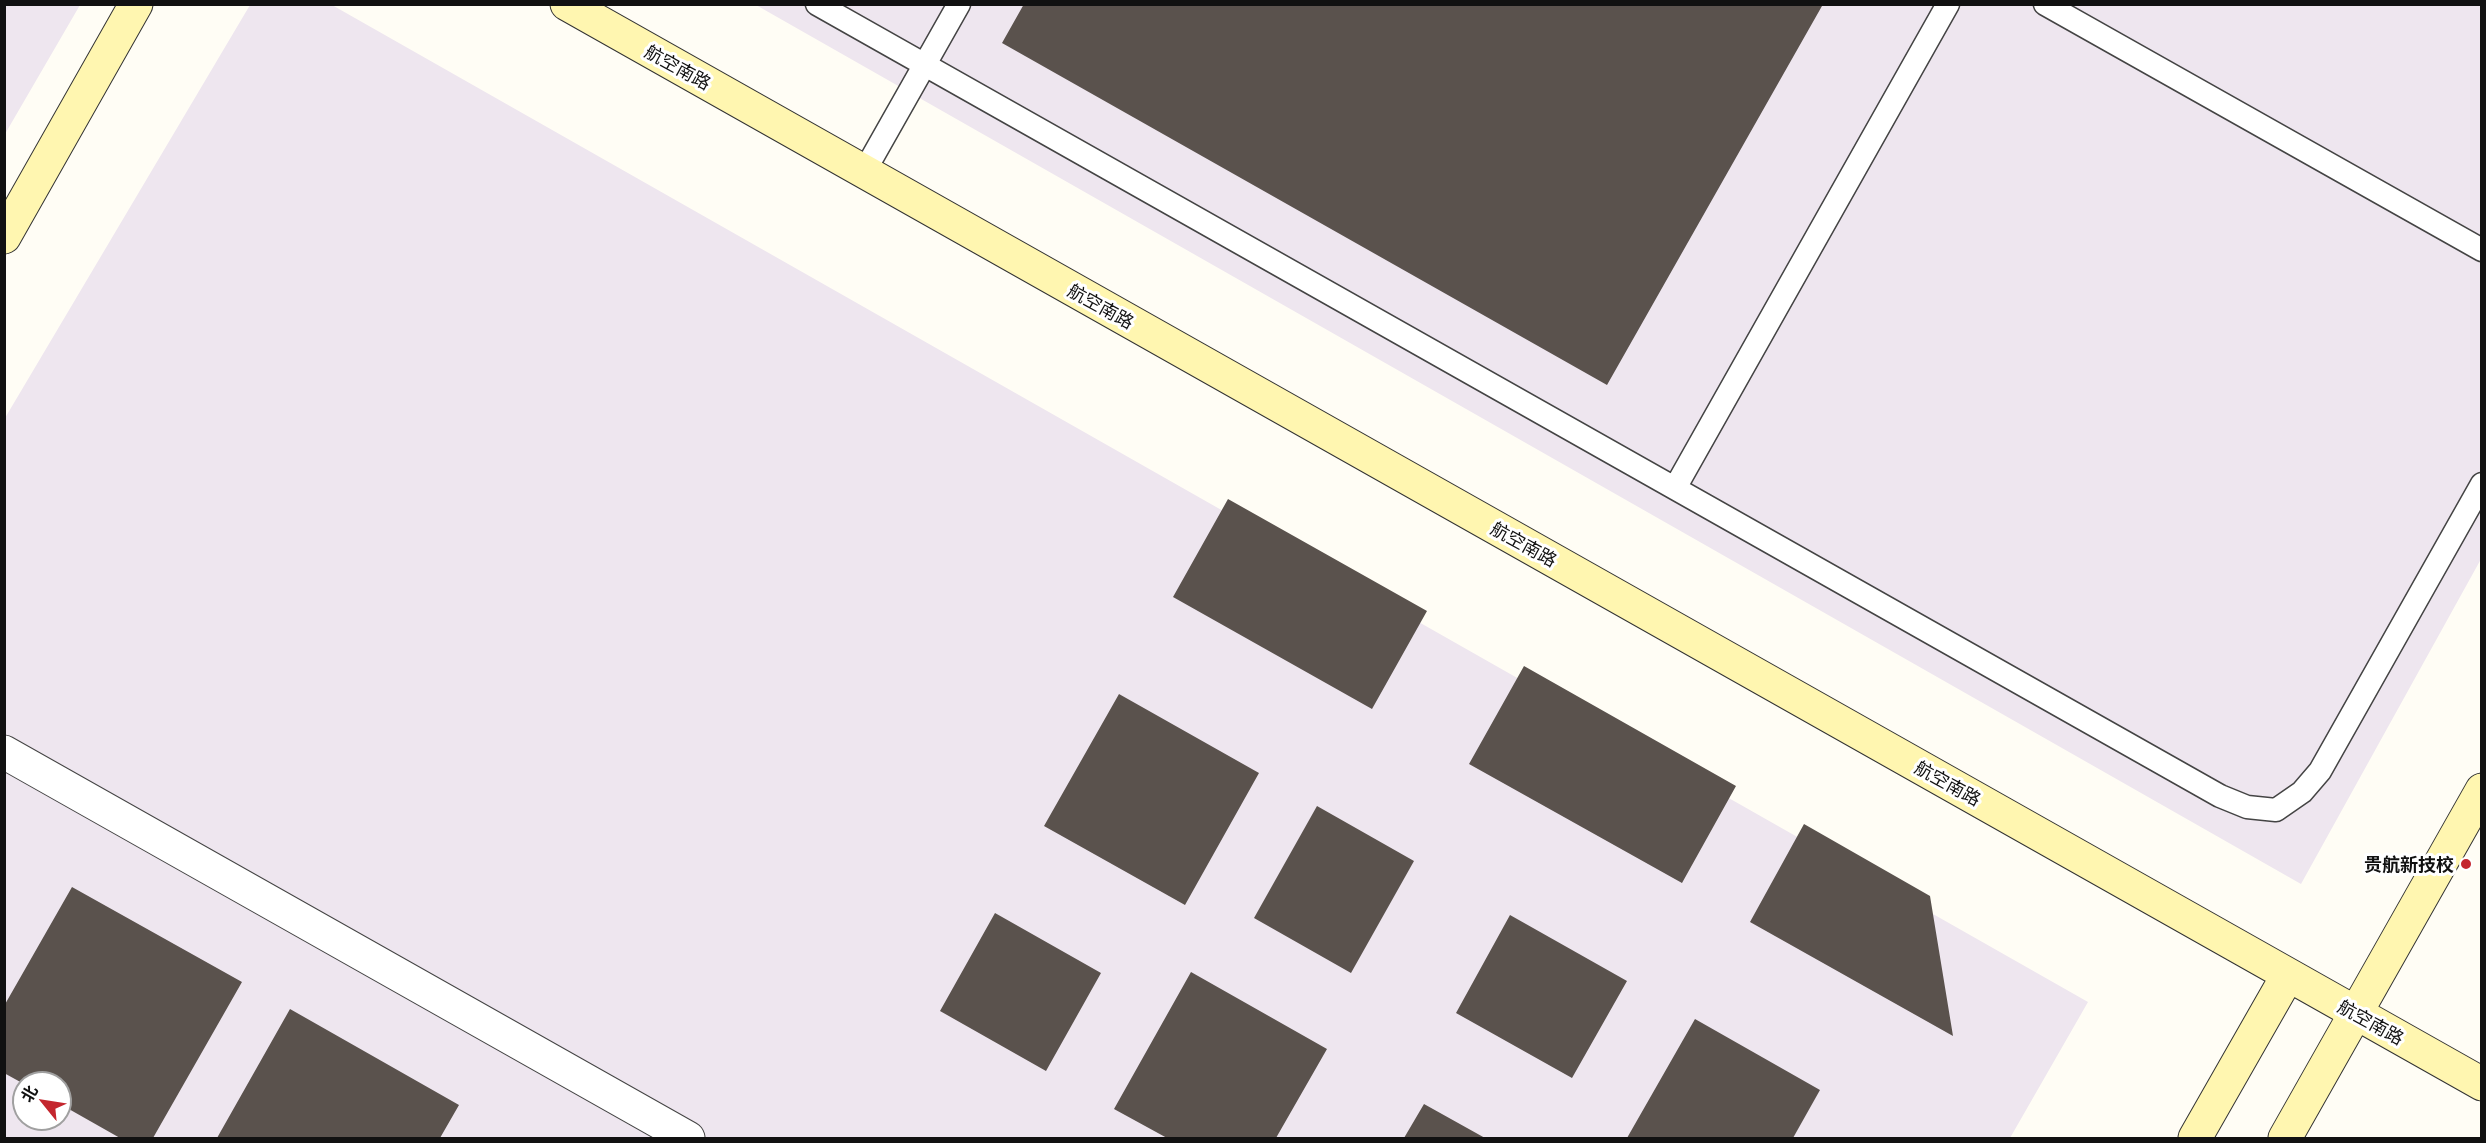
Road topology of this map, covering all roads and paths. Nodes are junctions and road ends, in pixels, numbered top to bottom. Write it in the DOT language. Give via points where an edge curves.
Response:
graph roads {
  1 [pos="136,4"];
  2 [pos="567,4"];
  3 [pos="817,4"];
  4 [pos="959,4"];
  5 [pos="1948,4"];
  6 [pos="2046,4"];
  7 [pos="925,65"];
  8 [pos="864,172"];
  9 [pos="4,237"];
  10 [pos="2481,250"];
  11 [pos="2481,484"];
  12 [pos="1675,488"];
  13 [pos="4,752"];
  14 [pos="2481,790"];
  15 [pos="2288,975"];
  16 [pos="2355,1013"];
  17 [pos="2481,1084"];
  18 [pos="688,1138"];
  19 [pos="2195,1138"];
  20 [pos="2285,1138"];
  1 -- 9 [label="street"];
  2 -- 8 [label="street, 航空南路"];
  3 -- 7 [label="lane"];
  4 -- 7 [label="lane"];
  5 -- 12 [label="lane"];
  6 -- 10 [label="lane"];
  7 -- 8 [label="lane"];
  7 -- 12 [label="lane"];
  8 -- 15 [label="street, 航空南路"];
  11 -- 12 [label="lane" via="2320,771 2302,792 2276,810 2247,807 2220,796"];
  13 -- 18 [label="street"];
  14 -- 16 [label="street"];
  15 -- 16 [label="street, 航空南路"];
  15 -- 19 [label="street"];
  16 -- 17 [label="street, 航空南路"];
  16 -- 20 [label="street"];
}
